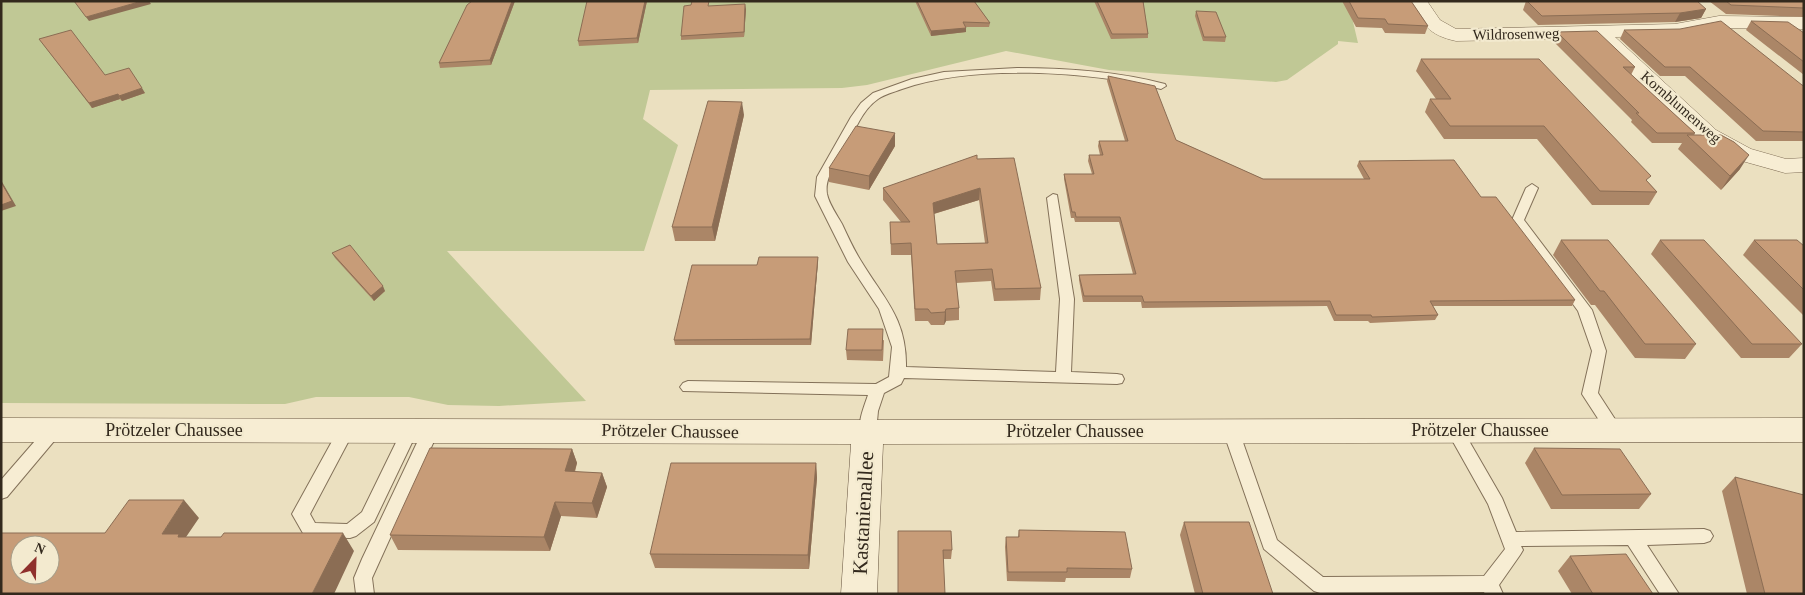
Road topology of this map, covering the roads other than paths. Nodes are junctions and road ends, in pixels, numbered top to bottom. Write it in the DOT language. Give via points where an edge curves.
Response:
graph roads {
  1 [pos="1418,1"];
  2 [pos="1700,6"];
  3 [pos="1719,22"];
  4 [pos="1804,24"];
  5 [pos="1598,32"];
  6 [pos="1742,40"];
  7 [pos="1160,86"];
  8 [pos="1804,166"];
  9 [pos="1532,188"];
  10 [pos="1053,198"];
  11 [pos="898,372"];
  12 [pos="1063,378"];
  13 [pos="1117,379"];
  14 [pos="688,387"];
  15 [pos="878,390"];
  16 [pos="1,430"];
  17 [pos="54,430"];
  18 [pos="421,430"];
  19 [pos="1456,430"];
  20 [pos="1614,430"];
  21 [pos="1804,430"];
  22 [pos="1231,431"];
  23 [pos="868,432"];
  24 [pos="341,440"];
  25 [pos="1,492"];
  26 [pos="1704,536"];
  27 [pos="1633,538"];
  28 [pos="1510,539"];
  29 [pos="1492,589"];
  30 [pos="366,594"];
  31 [pos="859,594"];
  32 [pos="1670,594"];
  1 -- 5 [label="main road, Wildrosenweg" via="1436,28 1446,34"];
  2 -- 3 [label="main road"];
  3 -- 4 [label="main road, Wildrosenweg"];
  3 -- 5 [label="main road, Wildrosenweg" via="1675,30"];
  3 -- 6 [label="main road"];
  5 -- 8 [label="main road, Kornblumenweg" via="1708,135 1743,154 1785,166"];
  7 -- 11 [label="lane" via="1080,71 961,72 927,78 871,99 850,126 820,187 821,196 855,262 886,308 899,347"];
  9 -- 20 [label="lane" via="1518,220 1585,310 1599,351 1590,394"];
  10 -- 12 [label="lane" via="1067,300"];
  11 -- 12 [label="lane"];
  11 -- 15 [label="lane" via="896,380"];
  12 -- 13 [label="lane"];
  14 -- 15 [label="lane"];
  15 -- 23 [label="lane" via="870,411"];
  16 -- 17 [label="main road, Prötzeler Chaussee"];
  17 -- 24 [label="main road, Prötzeler Chaussee"];
  17 -- 25 [label="lane"];
  18 -- 23 [label="main road, Prötzeler Chaussee"];
  18 -- 24 [label="main road, Prötzeler Chaussee"];
  18 -- 24 [label="lane" via="368,516 350,531 310,530 301,514"];
  18 -- 30 [label="lane" via="363,578"];
  19 -- 20 [label="main road, Prötzeler Chaussee"];
  19 -- 22 [label="main road, Prötzeler Chaussee"];
  19 -- 28 [label="lane" via="1496,503"];
  20 -- 21 [label="main road, Prötzeler Chaussee"];
  22 -- 23 [label="main road, Prötzeler Chaussee"];
  22 -- 29 [label="lane" via="1270,544 1320,585"];
  23 -- 31 [label="main road, Kastanienallee"];
  26 -- 27 [label="lane"];
  27 -- 28 [label="lane"];
  27 -- 32 [label="lane"];
  28 -- 29 [label="lane" via="1514,550"];
}
